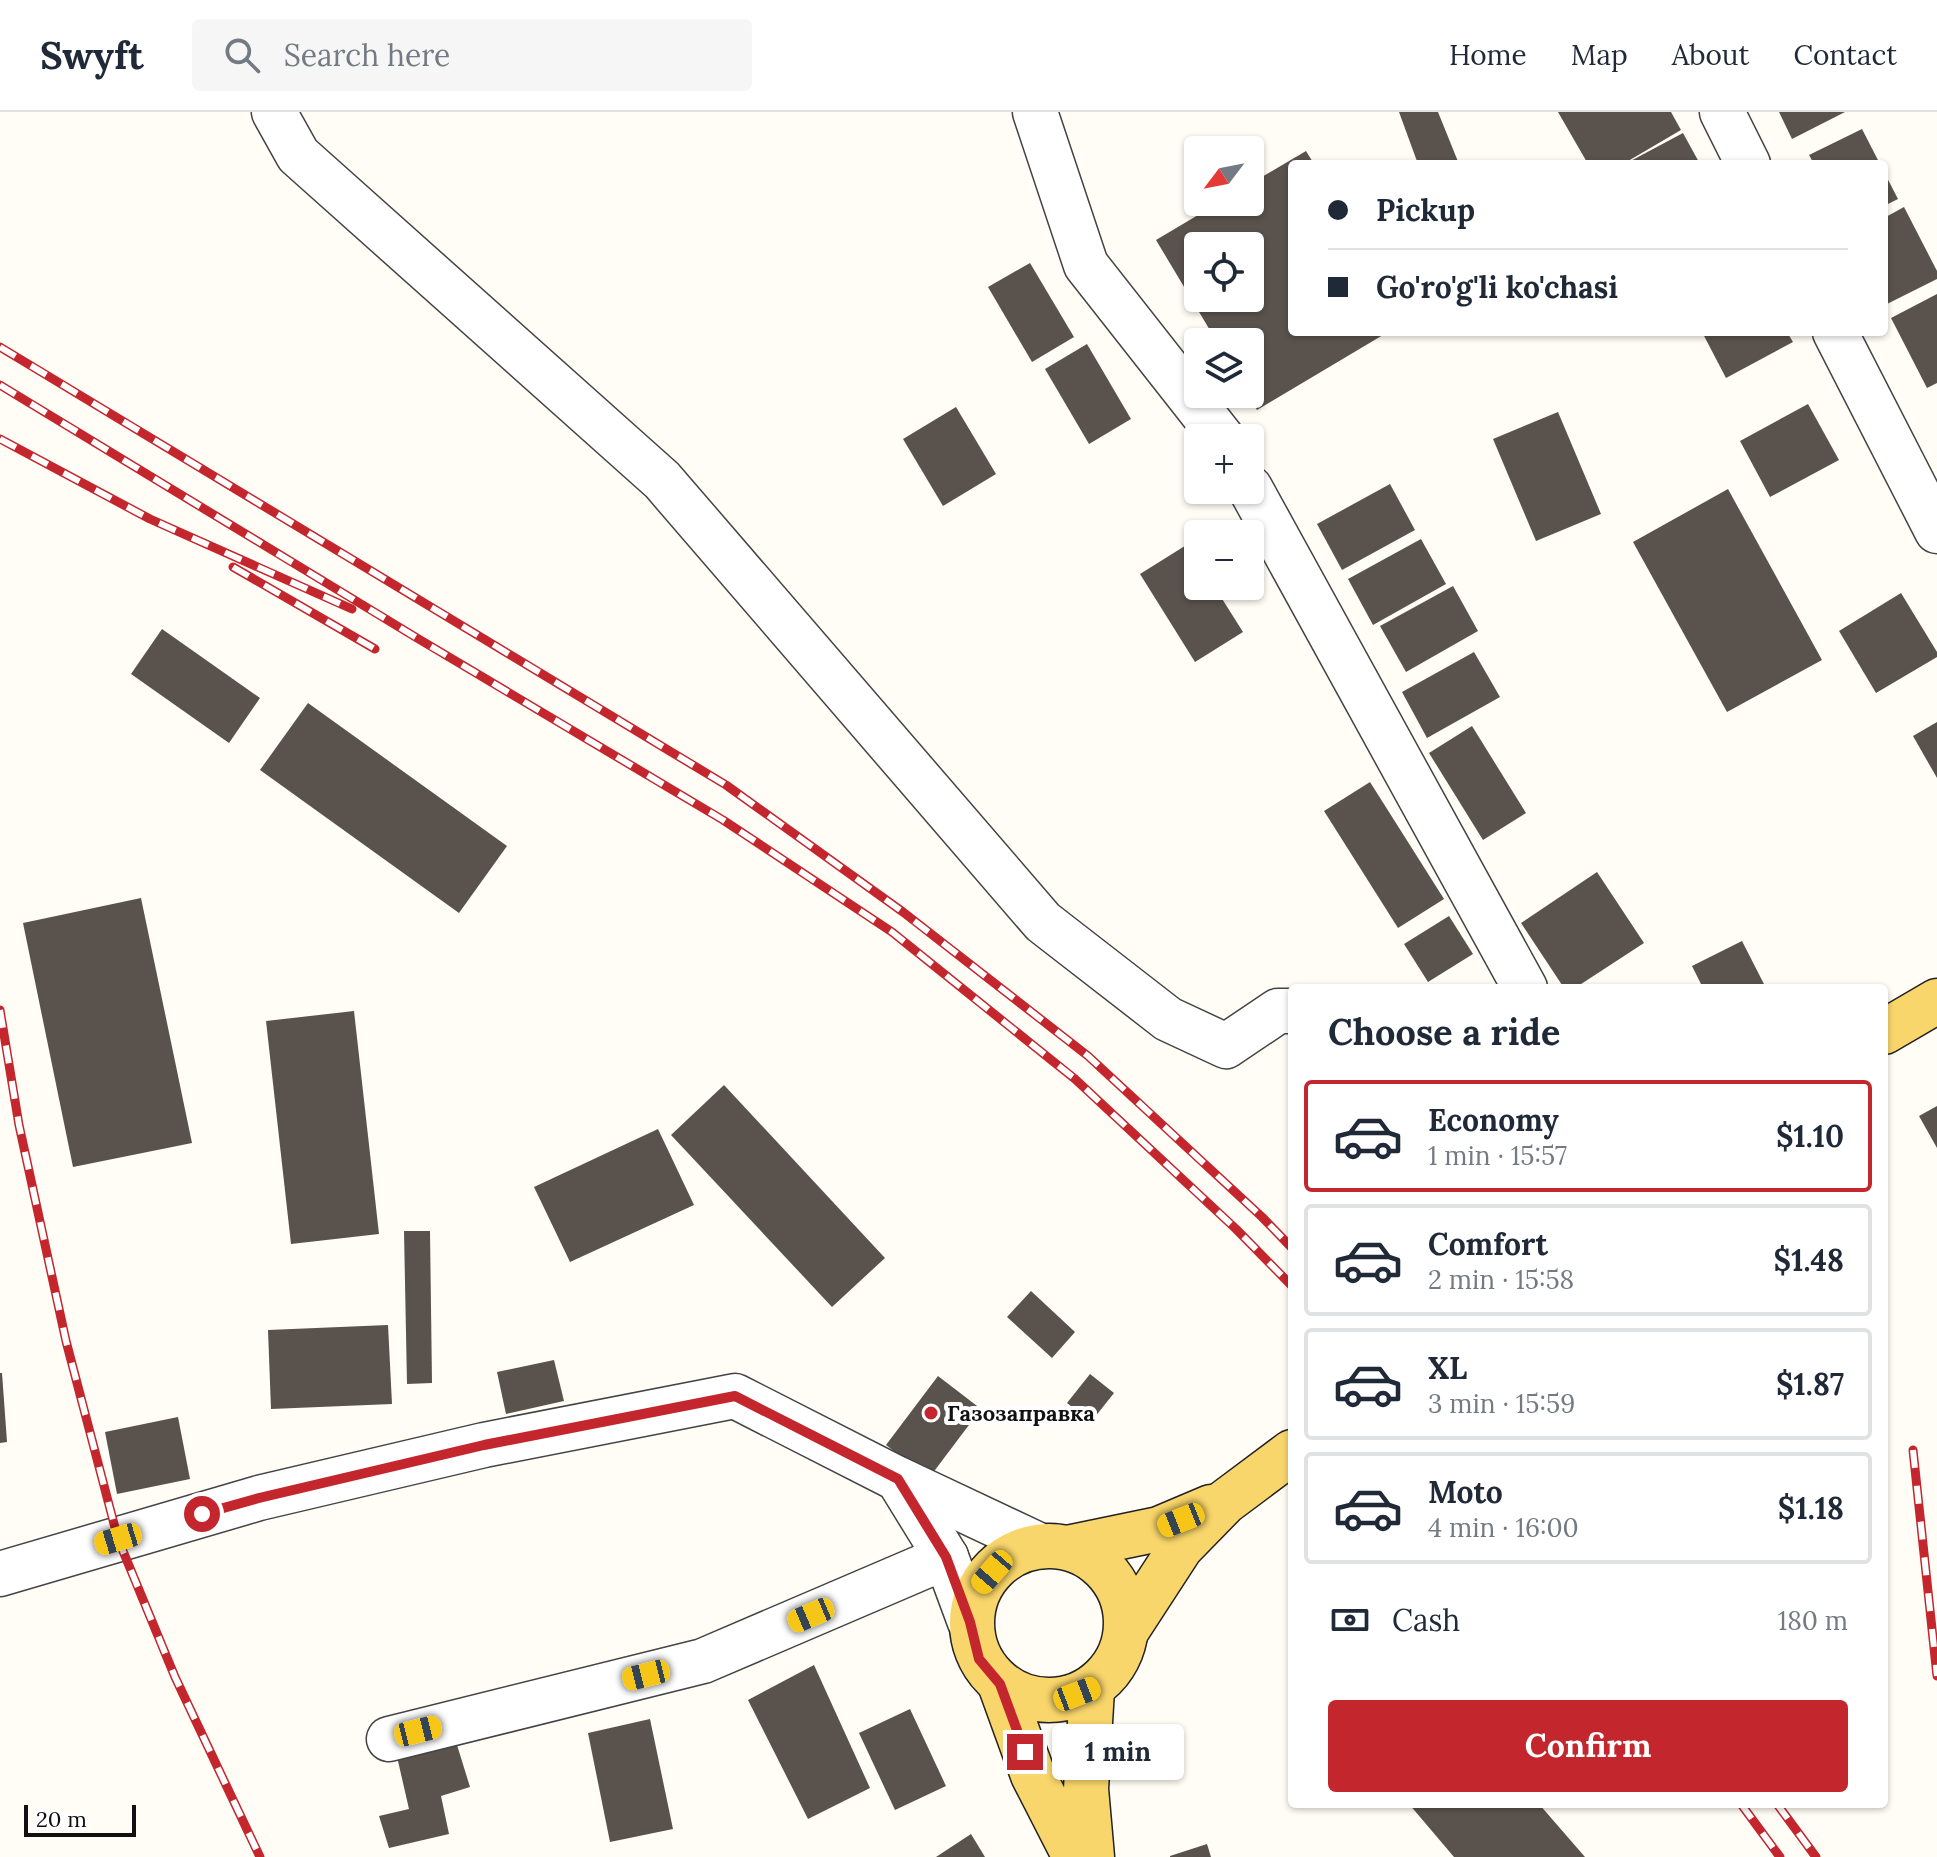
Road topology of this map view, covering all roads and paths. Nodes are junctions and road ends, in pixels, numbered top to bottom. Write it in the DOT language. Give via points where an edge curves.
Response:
graph roads {
  1 [pos="274,112"];
  2 [pos="1035,112"];
  3 [pos="1722,112"];
  4 [pos="1746,160"];
  5 [pos="1837,336"];
  6 [pos="1211,424"];
  7 [pos="1259,504"];
  8 [pos="1937,531"];
  9 [pos="1523,984"];
  10 [pos="1937,1001"];
  11 [pos="1288,1011"];
  12 [pos="1888,1030"];
  13 [pos="1288,1455"];
  14 [pos="898,1479"];
  15 [pos="1225,1502"];
  16 [pos="1054,1546"];
  17 [pos="946,1557"];
  18 [pos="0,1574"];
  19 [pos="970,1622"];
  20 [pos="1127,1630"];
  21 [pos="1000,1684"];
  22 [pos="1092,1689"];
  23 [pos="389,1739"];
  24 [pos="1075,1857"];
  25 [pos="1092,1857"];
  1 -- 11 [label="street" via="298,155 662,480 1043,922 1168,1019 1226,1046 1278,1011"];
  2 -- 6 [label="street" via="1086,265"];
  3 -- 4 [label="street"];
  5 -- 8 [label="street"];
  7 -- 9 [label="street"];
  10 -- 12 [label="main road"];
  13 -- 15 [label="main road"];
  14 -- 16 [label="street"];
  14 -- 17 [label="street"];
  14 -- 18 [label="street" via="735,1396 484,1445 259,1498"];
  15 -- 16 [label="main road" via="1159,1529"];
  15 -- 20 [label="main road" via="1181,1547"];
  16 -- 19 [label="main road" via="1004,1557 979,1586"];
  16 -- 20 [label="main road" via="1103,1565 1122,1594"];
  17 -- 19 [label="street"];
  17 -- 23 [label="street" via="703,1661"];
  19 -- 21 [label="main road" via="979,1659"];
  20 -- 22 [label="main road" via="1117,1663"];
  21 -- 22 [label="main road" via="1030,1699 1062,1700"];
  21 -- 24 [label="main road" via="1033,1775"];
  22 -- 25 [label="main road" via="1086,1789"];
}
